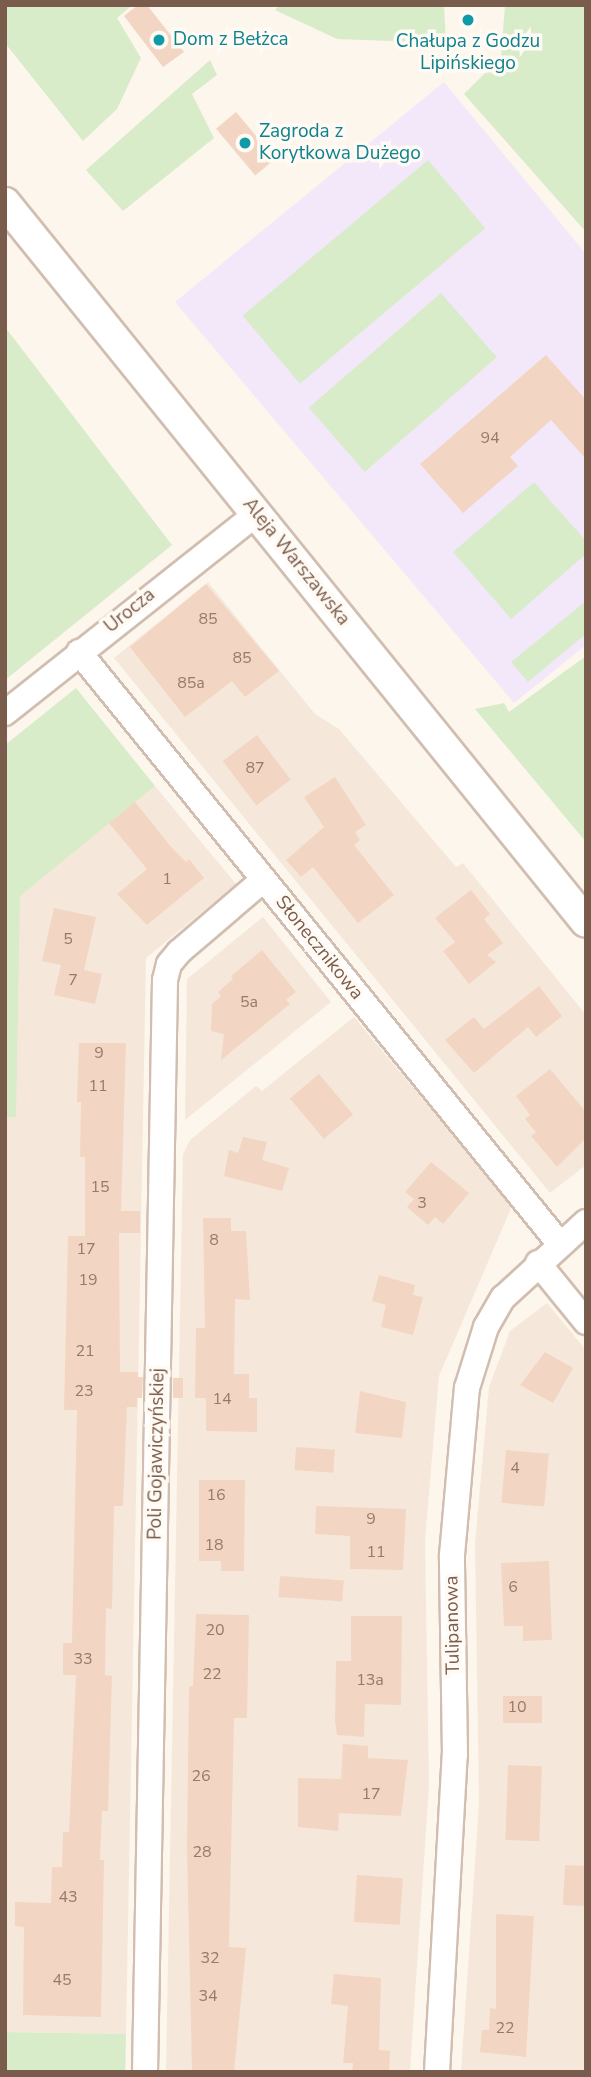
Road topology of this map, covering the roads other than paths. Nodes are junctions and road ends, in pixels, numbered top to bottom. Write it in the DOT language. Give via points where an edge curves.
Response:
graph roads {
  1 [pos="5,203"];
  2 [pos="257,513"];
  3 [pos="79,652"];
  4 [pos="5,713"];
  5 [pos="263,880"];
  6 [pos="586,922"];
  7 [pos="586,1222"];
  8 [pos="559,1243"];
  9 [pos="538,1263"];
  10 [pos="586,1322"];
  11 [pos="145,2072"];
  12 [pos="437,2072"];
  1 -- 2 [label="street, Aleja Warszawska"];
  2 -- 3 [label="street, Urocza"];
  2 -- 6 [label="street, Aleja Warszawska"];
  3 -- 4 [label="street, Urocza"];
  3 -- 5 [label="street, Słonecznikowa"];
  5 -- 8 [label="street, Słonecznikowa"];
  5 -- 11 [label="street, Poli Gojawiczyńskiej" via="179,952 169,964 165,980"];
  7 -- 8 [label="street, Tulipanowa"];
  8 -- 9 [label="street, Tulipanowa"];
  9 -- 10 [label="street"];
  9 -- 12 [label="street, Tulipanowa" via="503,1298 492,1317 467,1388 452,1555 455,1782"];
}
